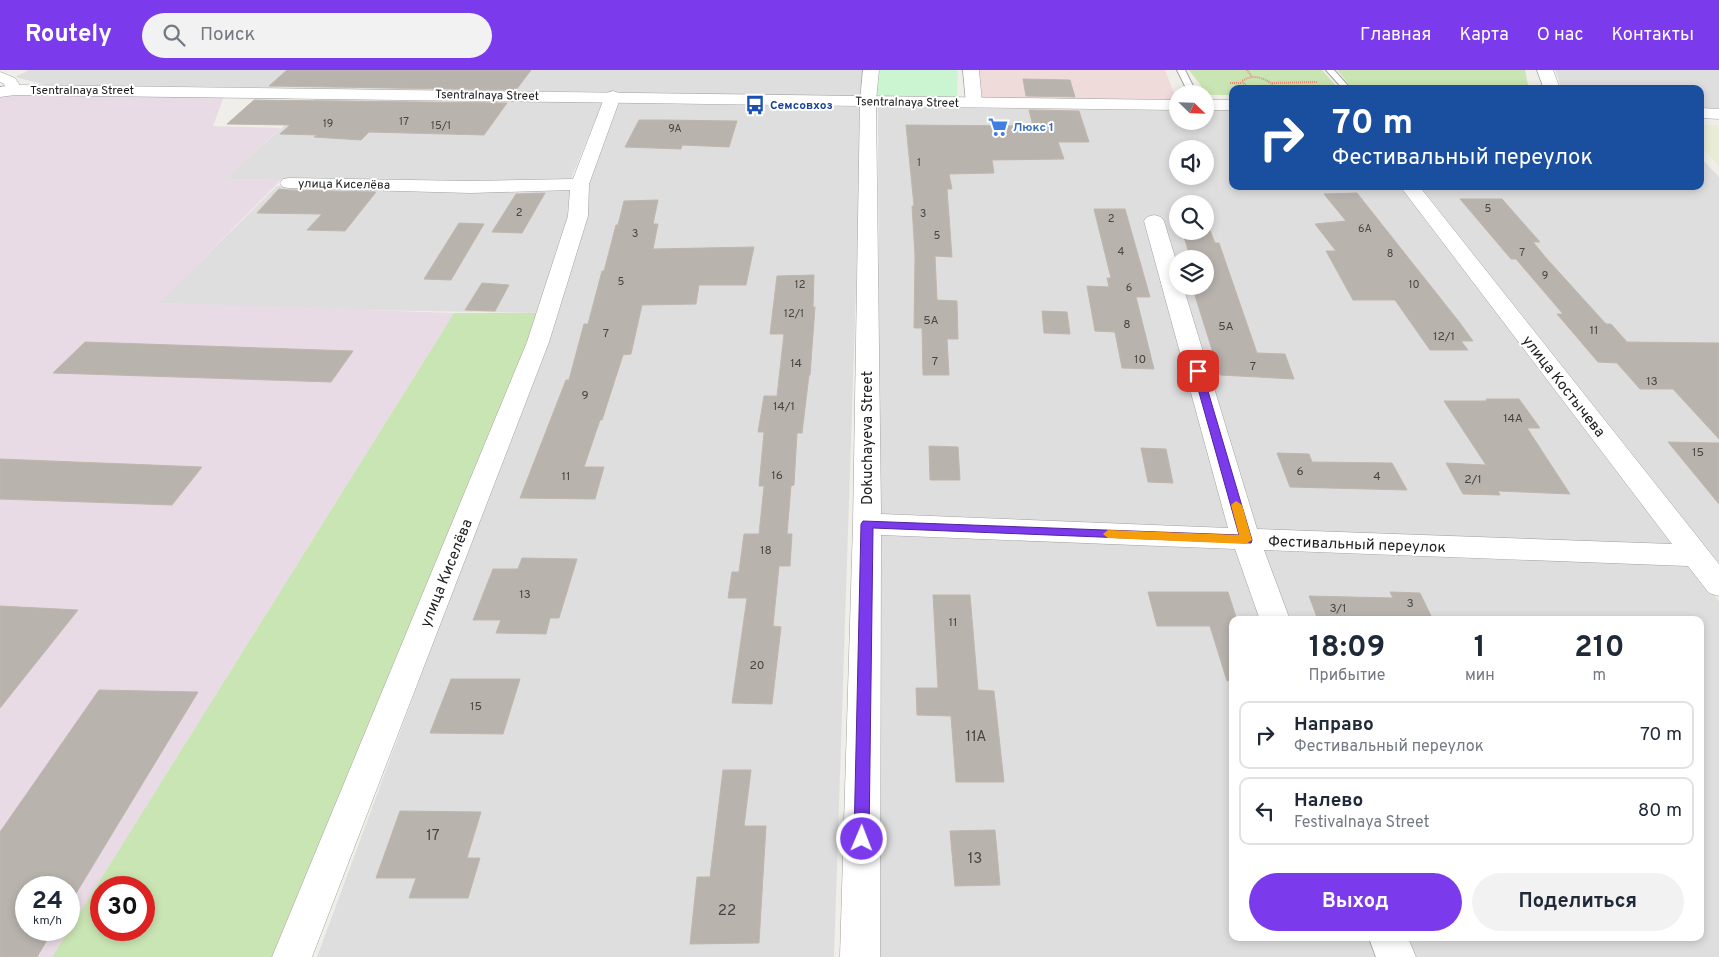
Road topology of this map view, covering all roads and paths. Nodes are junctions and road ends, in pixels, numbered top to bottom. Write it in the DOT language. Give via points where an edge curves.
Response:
graph roads {
  1 [pos="24,70"];
  2 [pos="871,70"];
  3 [pos="971,70"];
  4 [pos="1181,70"];
  5 [pos="1246,70"];
  6 [pos="1330,70"];
  7 [pos="1545,70"];
  8 [pos="1252,77"];
  9 [pos="1341,82"];
  10 [pos="1272,83"];
  11 [pos="5,85"];
  12 [pos="1188,85"];
  13 [pos="1246,85"];
  14 [pos="1344,85"];
  15 [pos="1551,85"];
  16 [pos="613,96"];
  17 [pos="868,101"];
  18 [pos="974,103"];
  19 [pos="1169,105"];
  20 [pos="1214,105"];
  21 [pos="1229,106"];
  22 [pos="1704,113"];
  23 [pos="1719,114"];
  24 [pos="289,183"];
  25 [pos="580,184"];
  26 [pos="1412,190"];
  27 [pos="1154,221"];
  28 [pos="867,524"];
  29 [pos="1246,540"];
  30 [pos="1696,556"];
  31 [pos="1719,585"];
  32 [pos="1274,616"];
  33 [pos="1390,941"];
  34 [pos="292,957"];
  35 [pos="860,957"];
  36 [pos="1396,957"];
  1 -- 11 [label="street"];
  2 -- 17 [label="street, Dokuchayeva Street"];
  3 -- 18 [label="street, Tsentralnaya Street"];
  4 -- 12 [label="lane"];
  5 -- 8 [label="path"];
  6 -- 9 [label="lane"];
  7 -- 15 [label="street"];
  8 -- 10 [label="path"];
  8 -- 13 [label="path" via="1243,80"];
  9 -- 10 [label="path"];
  9 -- 14 [label="lane"];
  11 -- 16 [label="street, Tsentralnaya Street"];
  16 -- 17 [label="street, Tsentralnaya Street"];
  16 -- 25 [label="street, улица Киселёва"];
  17 -- 18 [label="street, Tsentralnaya Street"];
  17 -- 28 [label="street, Dokuchayeva Street"];
  18 -- 19 [label="street, Tsentralnaya Street"];
  20 -- 21 [label="street"];
  22 -- 23 [label="street"];
  24 -- 25 [label="street, улица Киселёва"];
  25 -- 34 [label="street, улица Киселёва" via="578,216 538,342"];
  26 -- 30 [label="street, улица Костычева"];
  27 -- 29 [label="street"];
  28 -- 29 [label="street, Фестивальный переулок"];
  28 -- 35 [label="street, Dokuchayeva Street"];
  29 -- 30 [label="street, Фестивальный переулок"];
  29 -- 32 [label="street"];
  30 -- 31 [label="street, улица Костычева"];
  33 -- 36 [label="street"];
}
